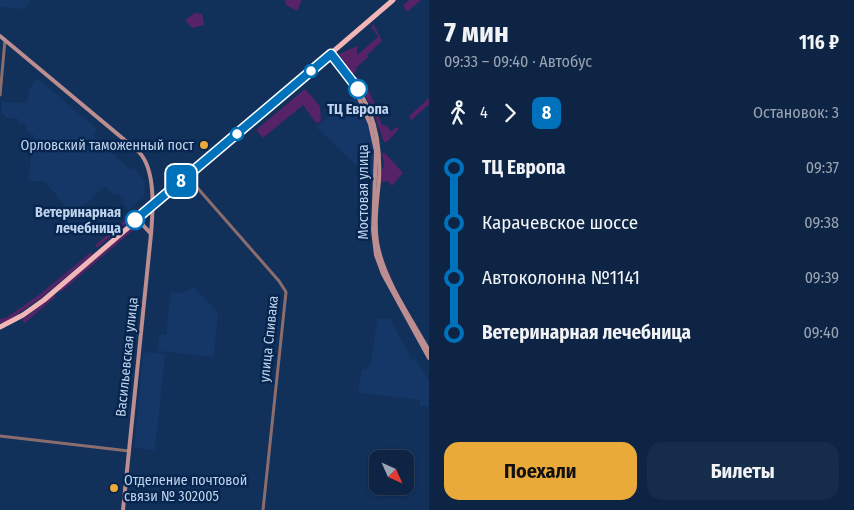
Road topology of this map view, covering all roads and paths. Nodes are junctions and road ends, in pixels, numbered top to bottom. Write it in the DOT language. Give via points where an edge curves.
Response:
graph roads {
  1 [pos="393,0"];
  2 [pos="0,36"];
  3 [pos="5,40"];
  4 [pos="330,55"];
  5 [pos="0,95"];
  6 [pos="187,176"];
  7 [pos="152,206"];
  8 [pos="130,225"];
  9 [pos="151,234"];
  10 [pos="0,327"];
  11 [pos="429,351"];
  12 [pos="429,358"];
  13 [pos="0,436"];
  14 [pos="129,451"];
  15 [pos="123,510"];
  16 [pos="263,510"];
  1 -- 4 [label="highway"];
  2 -- 3 [label="main road"];
  3 -- 5 [label="street"];
  3 -- 7 [label="main road" via="143,156 150,169"];
  4 -- 6 [label="highway"];
  4 -- 11 [label="main road, Мостовая улица" via="355,85 371,115 379,150 376,231 379,253 386,273"];
  4 -- 12 [label="main road, Мостовая улица" via="355,90 370,124 376,151 373,230 376,255"];
  6 -- 7 [label="highway"];
  6 -- 16 [label="street, улица Спивака" via="286,292"];
  7 -- 8 [label="highway"];
  7 -- 9 [label="main road, Васильевская улица"];
  8 -- 9 [label="main road" via="143,225"];
  8 -- 10 [label="highway" via="23,316"];
  9 -- 14 [label="main road, Васильевская улица"];
  13 -- 14 [label="street"];
  14 -- 15 [label="main road, Васильевская улица"];
}
